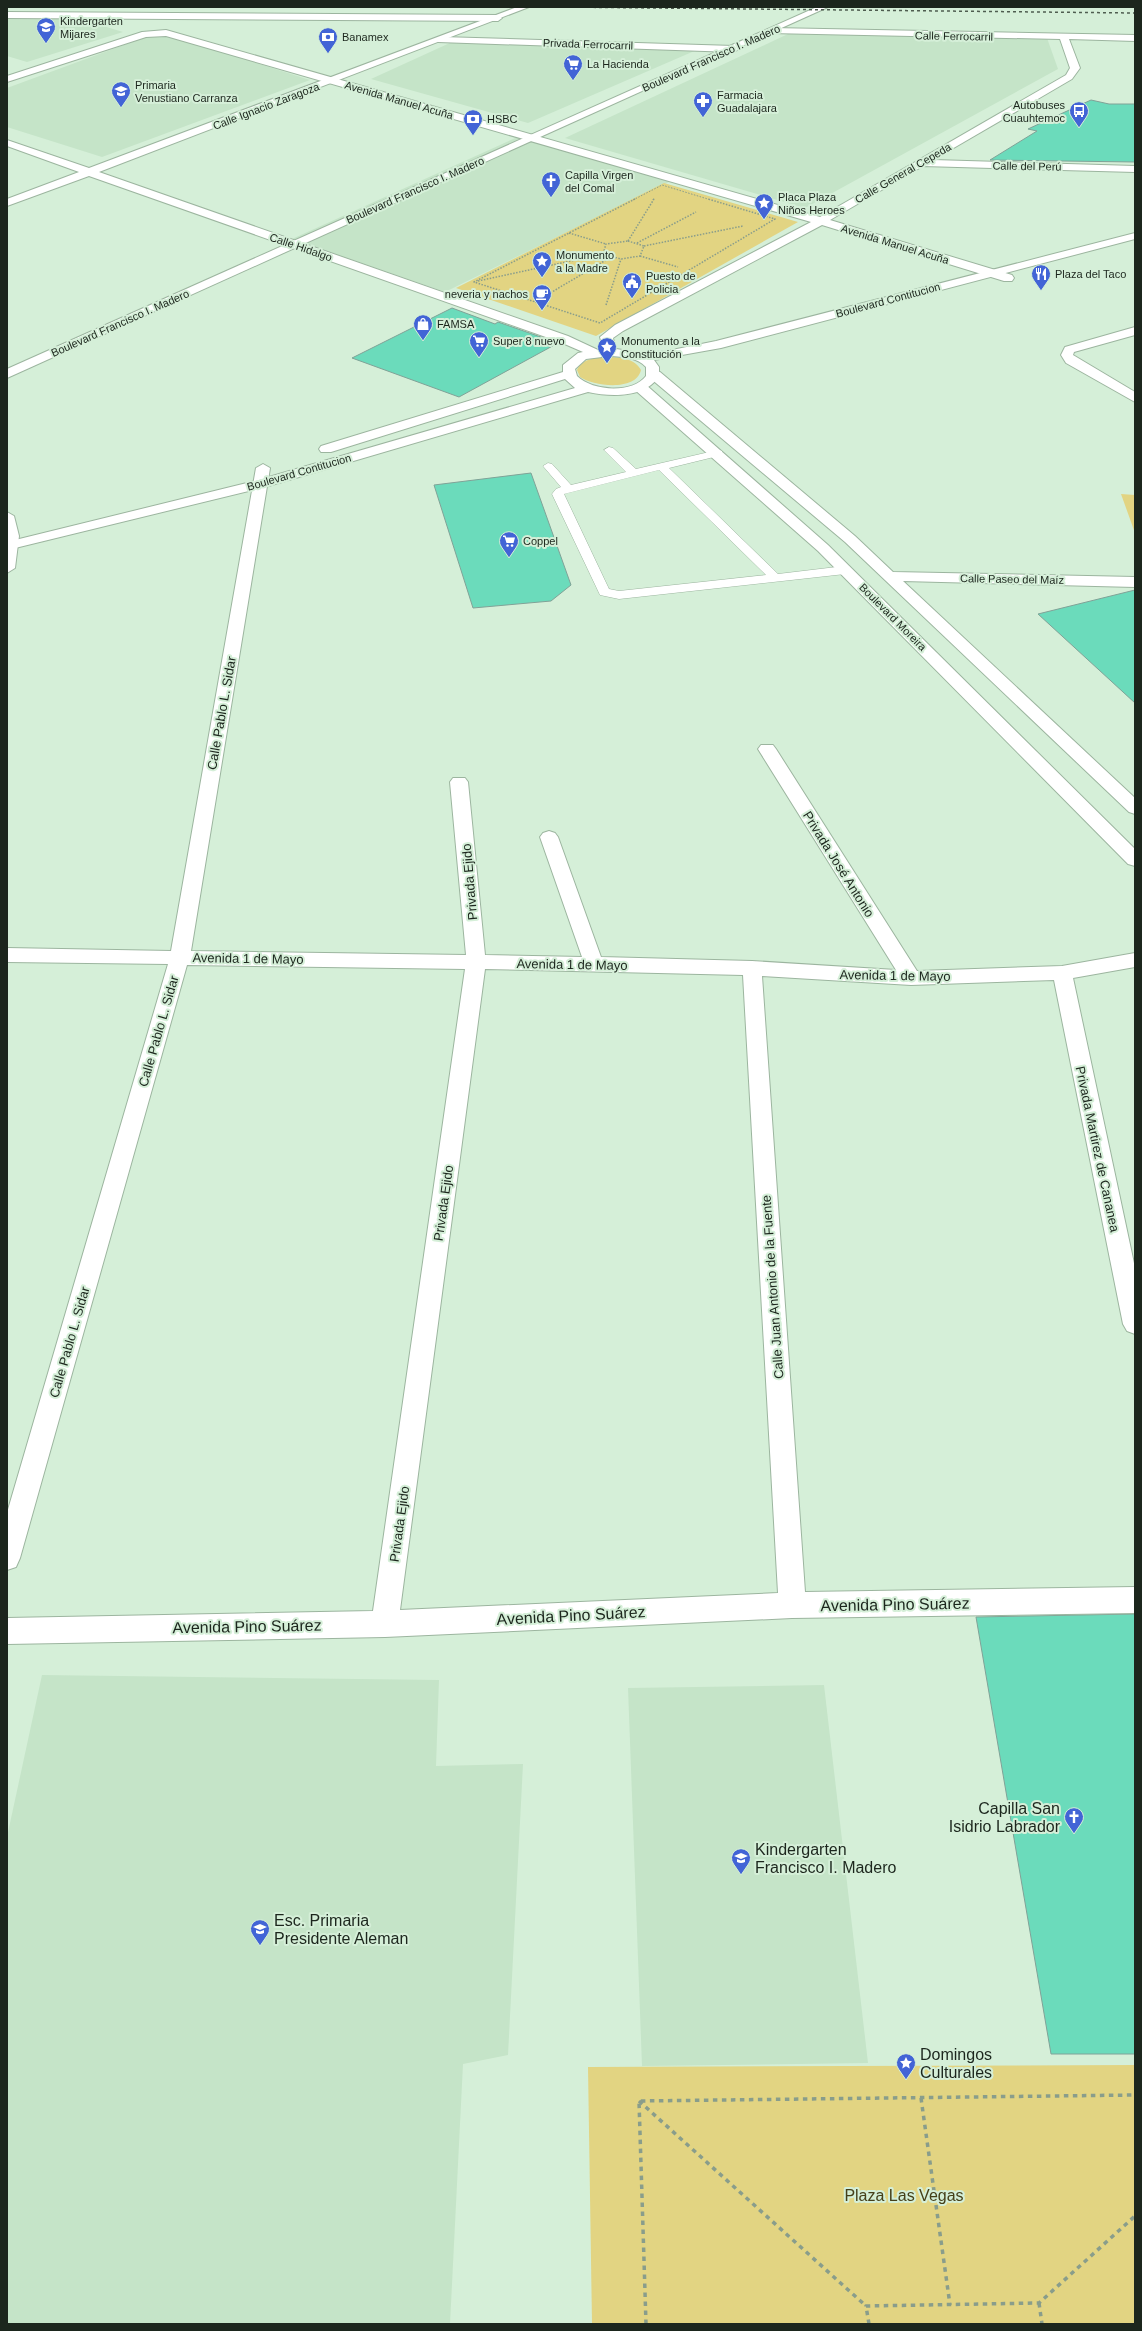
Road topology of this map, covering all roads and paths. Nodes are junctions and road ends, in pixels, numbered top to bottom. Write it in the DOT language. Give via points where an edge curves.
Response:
graph roads {
  1 [pos="525,7"];
  2 [pos="824,7"];
  3 [pos="7,15"];
  4 [pos="498,18"];
  5 [pos="772,32"];
  6 [pos="1064,38"];
  7 [pos="1135,38"];
  8 [pos="441,40"];
  9 [pos="734,49"];
  10 [pos="7,79"];
  11 [pos="333,81"];
  12 [pos="530,138"];
  13 [pos="7,143"];
  14 [pos="919,164"];
  15 [pos="1135,169"];
  16 [pos="92,171"];
  17 [pos="676,180"];
  18 [pos="662,184"];
  19 [pos="659,191"];
  20 [pos="655,197"];
  21 [pos="716,201"];
  22 [pos="7,204"];
  23 [pos="710,205"];
  24 [pos="696,212"];
  25 [pos="775,219"];
  26 [pos="767,221"];
  27 [pos="820,221"];
  28 [pos="744,226"];
  29 [pos="569,233"];
  30 [pos="1135,236"];
  31 [pos="628,240"];
  32 [pos="636,243"];
  33 [pos="294,244"];
  34 [pos="606,244"];
  35 [pos="644,246"];
  36 [pos="1135,246"];
  37 [pos="603,254"];
  38 [pos="612,256"];
  39 [pos="640,256"];
  40 [pos="621,259"];
  41 [pos="692,270"];
  42 [pos="991,274"];
  43 [pos="1008,278"];
  44 [pos="474,282"];
  45 [pos="535,302"];
  46 [pos="605,309"];
  47 [pos="603,316"];
  48 [pos="600,323"];
  49 [pos="1135,331"];
  50 [pos="610,352"];
  51 [pos="595,353"];
  52 [pos="640,357"];
  53 [pos="655,372"];
  54 [pos="7,374"];
  55 [pos="568,374"];
  56 [pos="640,387"];
  57 [pos="588,388"];
  58 [pos="1135,398"];
  59 [pos="609,450"];
  60 [pos="317,452"];
  61 [pos="718,453"];
  62 [pos="548,466"];
  63 [pos="662,467"];
  64 [pos="262,472"];
  65 [pos="634,473"];
  66 [pos="568,488"];
  67 [pos="9,525"];
  68 [pos="27,526"];
  69 [pos="850,539"];
  70 [pos="10,545"];
  71 [pos="823,548"];
  72 [pos="7,568"];
  73 [pos="845,570"];
  74 [pos="890,576"];
  75 [pos="775,578"];
  76 [pos="1135,582"];
  77 [pos="1019,698"];
  78 [pos="985,708"];
  79 [pos="767,749"];
  80 [pos="1068,768"];
  81 [pos="459,782"];
  82 [pos="1135,808"];
  83 [pos="550,837"];
  84 [pos="1135,860"];
  85 [pos="7,954"];
  86 [pos="180,956"];
  87 [pos="1135,960"];
  88 [pos="476,962"];
  89 [pos="594,964"];
  90 [pos="752,968"];
  91 [pos="1062,973"];
  92 [pos="911,978"];
  93 [pos="1135,1324"];
  94 [pos="7,1558"];
  95 [pos="1135,1600"];
  96 [pos="792,1605"];
  97 [pos="385,1624"];
  98 [pos="7,1631"];
  99 [pos="1135,2095"];
  100 [pos="920,2098"];
  101 [pos="639,2101"];
  102 [pos="1135,2216"];
  103 [pos="1039,2303"];
  104 [pos="950,2305"];
  105 [pos="866,2306"];
  106 [pos="646,2324"];
  107 [pos="868,2324"];
  108 [pos="1042,2324"];
  1 -- 4 [label="street, Calle Ignacio Zaragoza"];
  2 -- 5 [label="street, Boulevard Francisco I. Madero"];
  3 -- 4 [label="street"];
  4 -- 8 [label="street, Calle Ignacio Zaragoza"];
  5 -- 6 [label="street, Calle Ferrocarril"];
  5 -- 9 [label="street, Boulevard Francisco I. Madero"];
  6 -- 7 [label="street, Calle Ferrocarril"];
  6 -- 14 [label="street, Calle General Cepeda" via="1075,68 1069,77"];
  8 -- 9 [label="street, Privada Ferrocarril"];
  8 -- 11 [label="street, Calle Ignacio Zaragoza"];
  9 -- 12 [label="street, Boulevard Francisco I. Madero"];
  10 -- 11 [label="street, Avenida Manuel Acuña" via="159,32"];
  11 -- 12 [label="street, Avenida Manuel Acuña"];
  11 -- 16 [label="street, Calle Ignacio Zaragoza"];
  12 -- 17 [label="street, Avenida Manuel Acuña"];
  12 -- 33 [label="street, Boulevard Francisco I. Madero"];
  13 -- 16 [label="street, Calle Hidalgo"];
  14 -- 15 [label="street, Calle del Perú"];
  14 -- 27 [label="street, Calle General Cepeda"];
  16 -- 22 [label="street, Calle Ignacio Zaragoza"];
  16 -- 33 [label="street, Calle Hidalgo"];
  17 -- 18 [label="path"];
  17 -- 27 [label="street, Avenida Manuel Acuña"];
  18 -- 19 [label="path"];
  18 -- 21 [label="path"];
  18 -- 29 [label="path"];
  20 -- 31 [label="path"];
  21 -- 23 [label="path"];
  21 -- 25 [label="path"];
  24 -- 32 [label="path"];
  25 -- 26 [label="path"];
  25 -- 27 [label="path"];
  25 -- 41 [label="path"];
  27 -- 42 [label="street, Avenida Manuel Acuña"];
  27 -- 50 [label="street, Calle General Cepeda" via="619,328 606,337"];
  28 -- 35 [label="path"];
  29 -- 34 [label="path"];
  29 -- 44 [label="path"];
  30 -- 42 [label="street, Boulevard Contitucion"];
  31 -- 32 [label="path"];
  31 -- 34 [label="path"];
  32 -- 35 [label="path"];
  33 -- 51 [label="street, Calle Hidalgo" via="564,339"];
  33 -- 54 [label="street, Boulevard Francisco I. Madero"];
  34 -- 37 [label="path"];
  35 -- 39 [label="path"];
  36 -- 43 [label="street, Boulevard Contitucion"];
  37 -- 38 [label="path"];
  37 -- 44 [label="path"];
  38 -- 40 [label="path"];
  38 -- 45 [label="path"];
  39 -- 40 [label="path"];
  39 -- 41 [label="path"];
  40 -- 46 [label="path"];
  41 -- 48 [label="path"];
  42 -- 43 [label="street, Avenida Manuel Acuña"];
  42 -- 52 [label="street, Boulevard Contitucion" via="704,348"];
  43 -- 53 [label="street, Boulevard Contitucion"];
  44 -- 45 [label="path"];
  45 -- 48 [label="path"];
  47 -- 48 [label="path"];
  49 -- 58 [label="street" via="1069,350 1067,355 1071,360"];
  50 -- 51 [label="street, Boulevard Contitucion"];
  50 -- 52 [label="street, Boulevard Contitucion"];
  51 -- 55 [label="street" via="573,362 568,368"];
  52 -- 53 [label="street, Boulevard Moreira" via="650,363"];
  53 -- 56 [label="street" via="650,381"];
  53 -- 69 [label="street, Boulevard Moreira"];
  55 -- 57 [label="street" via="575,382"];
  55 -- 60 [label="street, Boulevard Contitucion"];
  56 -- 57 [label="street" via="624,391"];
  56 -- 61 [label="street, Boulevard Moreira"];
  57 -- 64 [label="street, Boulevard Contitucion"];
  59 -- 65 [label="lane"];
  61 -- 63 [label="lane"];
  61 -- 71 [label="street, Boulevard Moreira"];
  62 -- 66 [label="lane"];
  63 -- 65 [label="lane"];
  63 -- 75 [label="lane"];
  64 -- 70 [label="street, Boulevard Contitucion"];
  64 -- 86 [label="street, Calle Pablo L. Sidar"];
  65 -- 66 [label="lane"];
  66 -- 75 [label="lane" via="558,494 604,592 619,595"];
  67 -- 68 [label="street"];
  67 -- 70 [label="street"];
  69 -- 71 [label="street"];
  69 -- 74 [label="street, Boulevard Moreira"];
  70 -- 72 [label="street"];
  71 -- 73 [label="street, Boulevard Moreira"];
  73 -- 75 [label="lane"];
  73 -- 78 [label="street, Boulevard Moreira"];
  74 -- 76 [label="street, Calle Paseo del Maíz"];
  74 -- 77 [label="street, Boulevard Moreira"];
  77 -- 78 [label="street"];
  77 -- 80 [label="street, Boulevard Moreira"];
  78 -- 80 [label="street, Boulevard Moreira"];
  79 -- 92 [label="street, Privada José Antonio"];
  80 -- 82 [label="street, Boulevard Moreira"];
  80 -- 84 [label="street, Boulevard Moreira"];
  81 -- 88 [label="street, Privada Ejido"];
  83 -- 89 [label="street"];
  85 -- 86 [label="street, Avenida 1 de Mayo"];
  86 -- 88 [label="street, Avenida 1 de Mayo"];
  86 -- 94 [label="street, Calle Pablo L. Sidar"];
  87 -- 91 [label="street, Avenida 1 de Mayo"];
  88 -- 89 [label="street, Avenida 1 de Mayo"];
  88 -- 97 [label="street, Privada Ejido"];
  89 -- 90 [label="street, Avenida 1 de Mayo"];
  90 -- 92 [label="street, Avenida 1 de Mayo"];
  90 -- 96 [label="street, Calle Juan Antonio de la Fuente"];
  91 -- 92 [label="street, Avenida 1 de Mayo"];
  91 -- 93 [label="street, Privada Martirez de Cananea"];
  95 -- 96 [label="street, Avenida Pino Suárez"];
  96 -- 97 [label="street, Avenida Pino Suárez"];
  97 -- 98 [label="street, Avenida Pino Suárez"];
  99 -- 100 [label="path"];
  100 -- 101 [label="path"];
  100 -- 104 [label="path"];
  101 -- 105 [label="path"];
  101 -- 106 [label="path"];
  102 -- 103 [label="path"];
  103 -- 104 [label="path"];
  103 -- 108 [label="path"];
  104 -- 105 [label="path"];
  105 -- 107 [label="path"];
}
